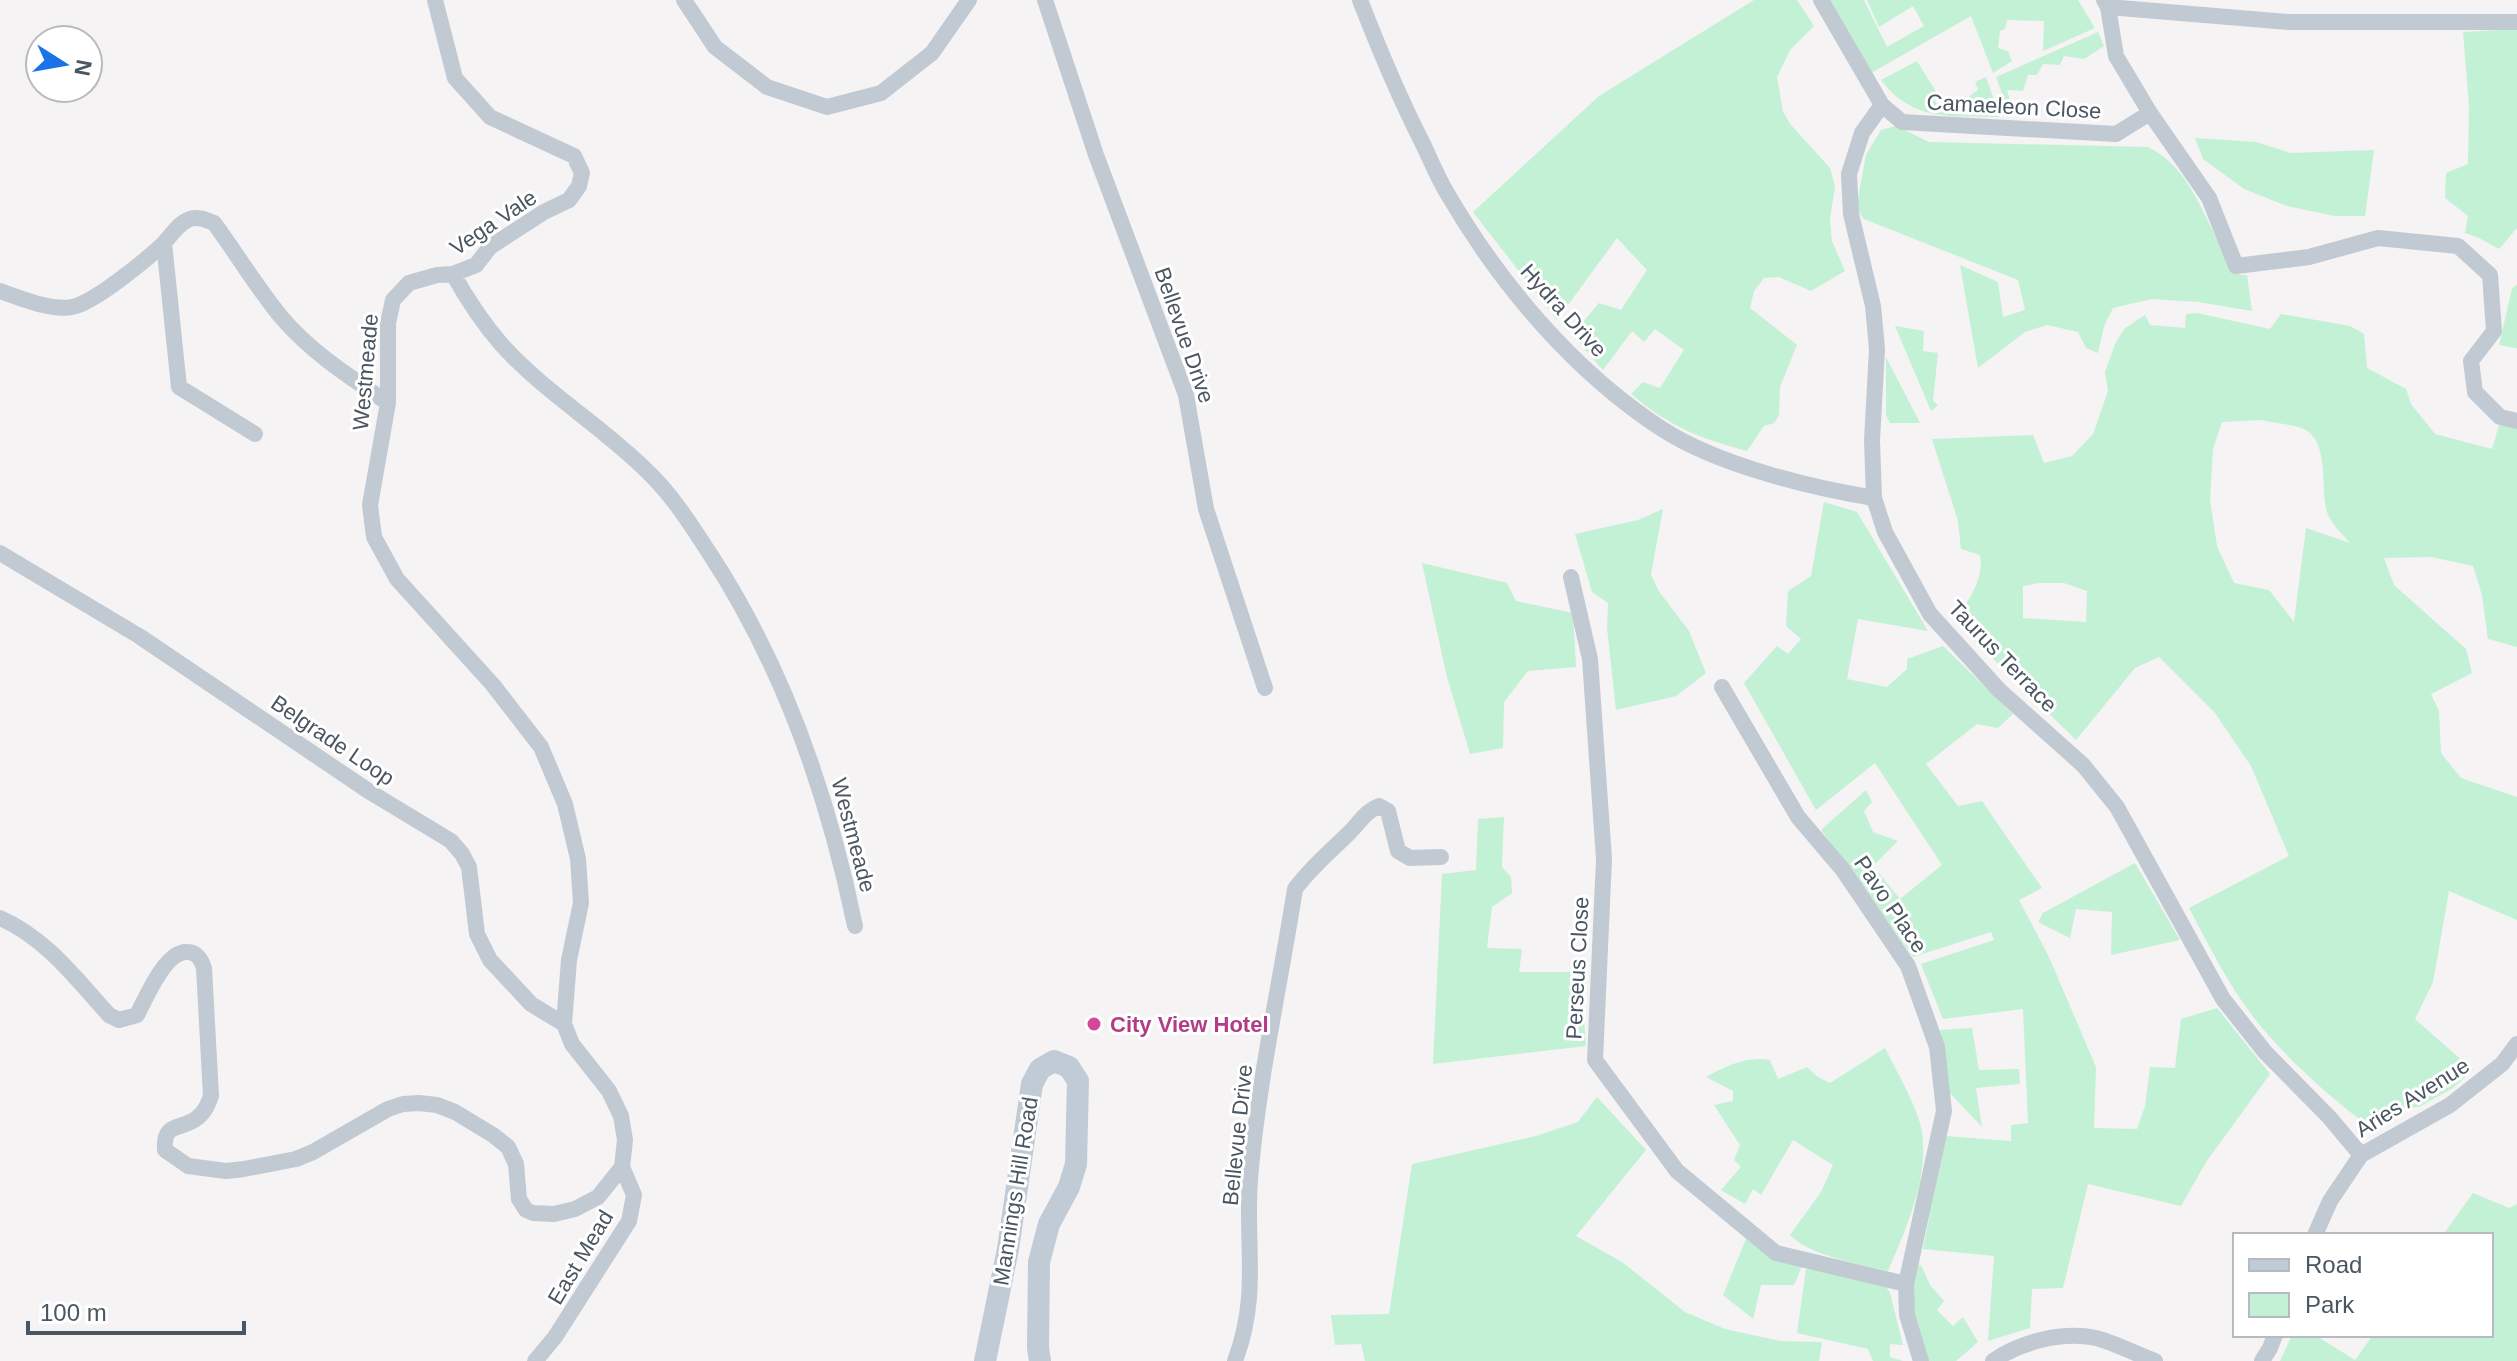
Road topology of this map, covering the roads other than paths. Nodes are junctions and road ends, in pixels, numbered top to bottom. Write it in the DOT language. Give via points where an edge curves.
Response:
graph roads {
  1 [pos="435,0"];
  2 [pos="684,0"];
  3 [pos="969,0"];
  4 [pos="1045,0"];
  5 [pos="1360,0"];
  6 [pos="1821,0"];
  7 [pos="2106,4"];
  8 [pos="2517,22"];
  9 [pos="1882,105"];
  10 [pos="2150,113"];
  11 [pos="164,243"];
  12 [pos="453,274"];
  13 [pos="0,291"];
  14 [pos="388,403"];
  15 [pos="2517,421"];
  16 [pos="255,434"];
  17 [pos="1874,498"];
  18 [pos="0,553"];
  19 [pos="1571,577"];
  20 [pos="1722,687"];
  21 [pos="1265,688"];
  22 [pos="1441,857"];
  23 [pos="0,918"];
  24 [pos="855,926"];
  25 [pos="564,1024"];
  26 [pos="2517,1044"];
  27 [pos="2361,1155"];
  28 [pos="622,1167"];
  29 [pos="2316,1233"];
  30 [pos="1906,1284"];
  31 [pos="2274,1337"];
  32 [pos="535,1361"];
  33 [pos="985,1361"];
  34 [pos="1040,1361"];
  35 [pos="1235,1361"];
  36 [pos="1921,1361"];
  37 [pos="1993,1361"];
  38 [pos="2155,1361"];
  39 [pos="2262,1361"];
  1 -- 12 [label="street, Vega Vale" via="455,78 490,117 574,156 582,173 569,200 490,247 476,265"];
  2 -- 3 [label="street" via="715,47 767,87 827,107 881,93 932,53"];
  4 -- 21 [label="street, Bellevue Drive" via="1096,155 1186,395 1206,509"];
  5 -- 17 [label="street, Hydra Drive" via="1391,80 1446,193 1500,273 1608,389 1664,430 1723,458 1822,489"];
  6 -- 9 [label="street"];
  7 -- 8 [label="street" via="2289,22"];
  7 -- 10 [label="street, Camaeleon Close" via="2116,56"];
  9 -- 10 [label="street, Camaeleon Close" via="1902,122 2116,134"];
  9 -- 17 [label="street, Taurus Terrace" via="1862,133 1849,174 1851,214 1873,306 1877,349"];
  10 -- 15 [label="street" via="2209,198 2236,266 2309,257 2378,238 2458,246 2490,275 2494,331 2471,361 2475,392 2500,417"];
  11 -- 13 [label="street" via="100,293 72,307 39,304"];
  11 -- 14 [label="street" via="188,219 214,223 281,317 329,364"];
  11 -- 16 [label="street" via="179,387"];
  12 -- 14 [label="street, Westmeade" via="409,283 393,300"];
  12 -- 24 [label="street, Westmeade" via="502,346 647,470 676,502 724,575 761,641 808,752"];
  14 -- 25 [label="street, Westmeade" via="370,505 374,537 397,579 541,747 565,804 578,859 581,903"];
  17 -- 27 [label="street, Taurus Terrace" via="1885,532 1930,614 1999,690 2083,765 2117,807 2223,999"];
  18 -- 25 [label="street, Belgrade Loop" via="139,636 451,841 469,867 477,934 490,960 531,1004"];
  19 -- 30 [label="street, Perseus Close" via="1590,659 1604,859 1595,1060 1677,1171 1776,1253"];
  20 -- 30 [label="street, Pavo Place" via="1798,817 1843,870 1908,966 1937,1047 1944,1111"];
  22 -- 35 [label="street, Bellevue Drive" via="1410,858 1398,851 1388,811 1379,806 1369,810 1295,889 1259,1110 1250,1182 1250,1301"];
  23 -- 28 [label="street" via="56,957 119,1020 137,1015 175,955 193,953 201,960 211,1096 198,1117 168,1132 164,1140 165,1150 188,1166 226,1171 296,1159 388,1109 419,1103 455,1112 508,1147 516,1164 519,1199 533,1213 575,1209 598,1197"];
  25 -- 28 [label="street" via="621,1116"];
  26 -- 27 [label="street, Aries Avenue" via="2502,1064 2450,1105"];
  27 -- 29 [label="street, Aries Avenue"];
  28 -- 32 [label="street, East Mead" via="634,1195 629,1221"];
  30 -- 36 [label="street, Pavo Place" via="1907,1315"];
  31 -- 39 [label="street"];
  33 -- 34 [label="main road, Mannings Hill Road" via="1032,1084 1040,1069 1054,1061 1069,1067 1078,1081 1076,1164 1049,1224 1039,1262"];
  37 -- 38 [label="street" via="2012,1348 2059,1337 2094,1338"];
}
